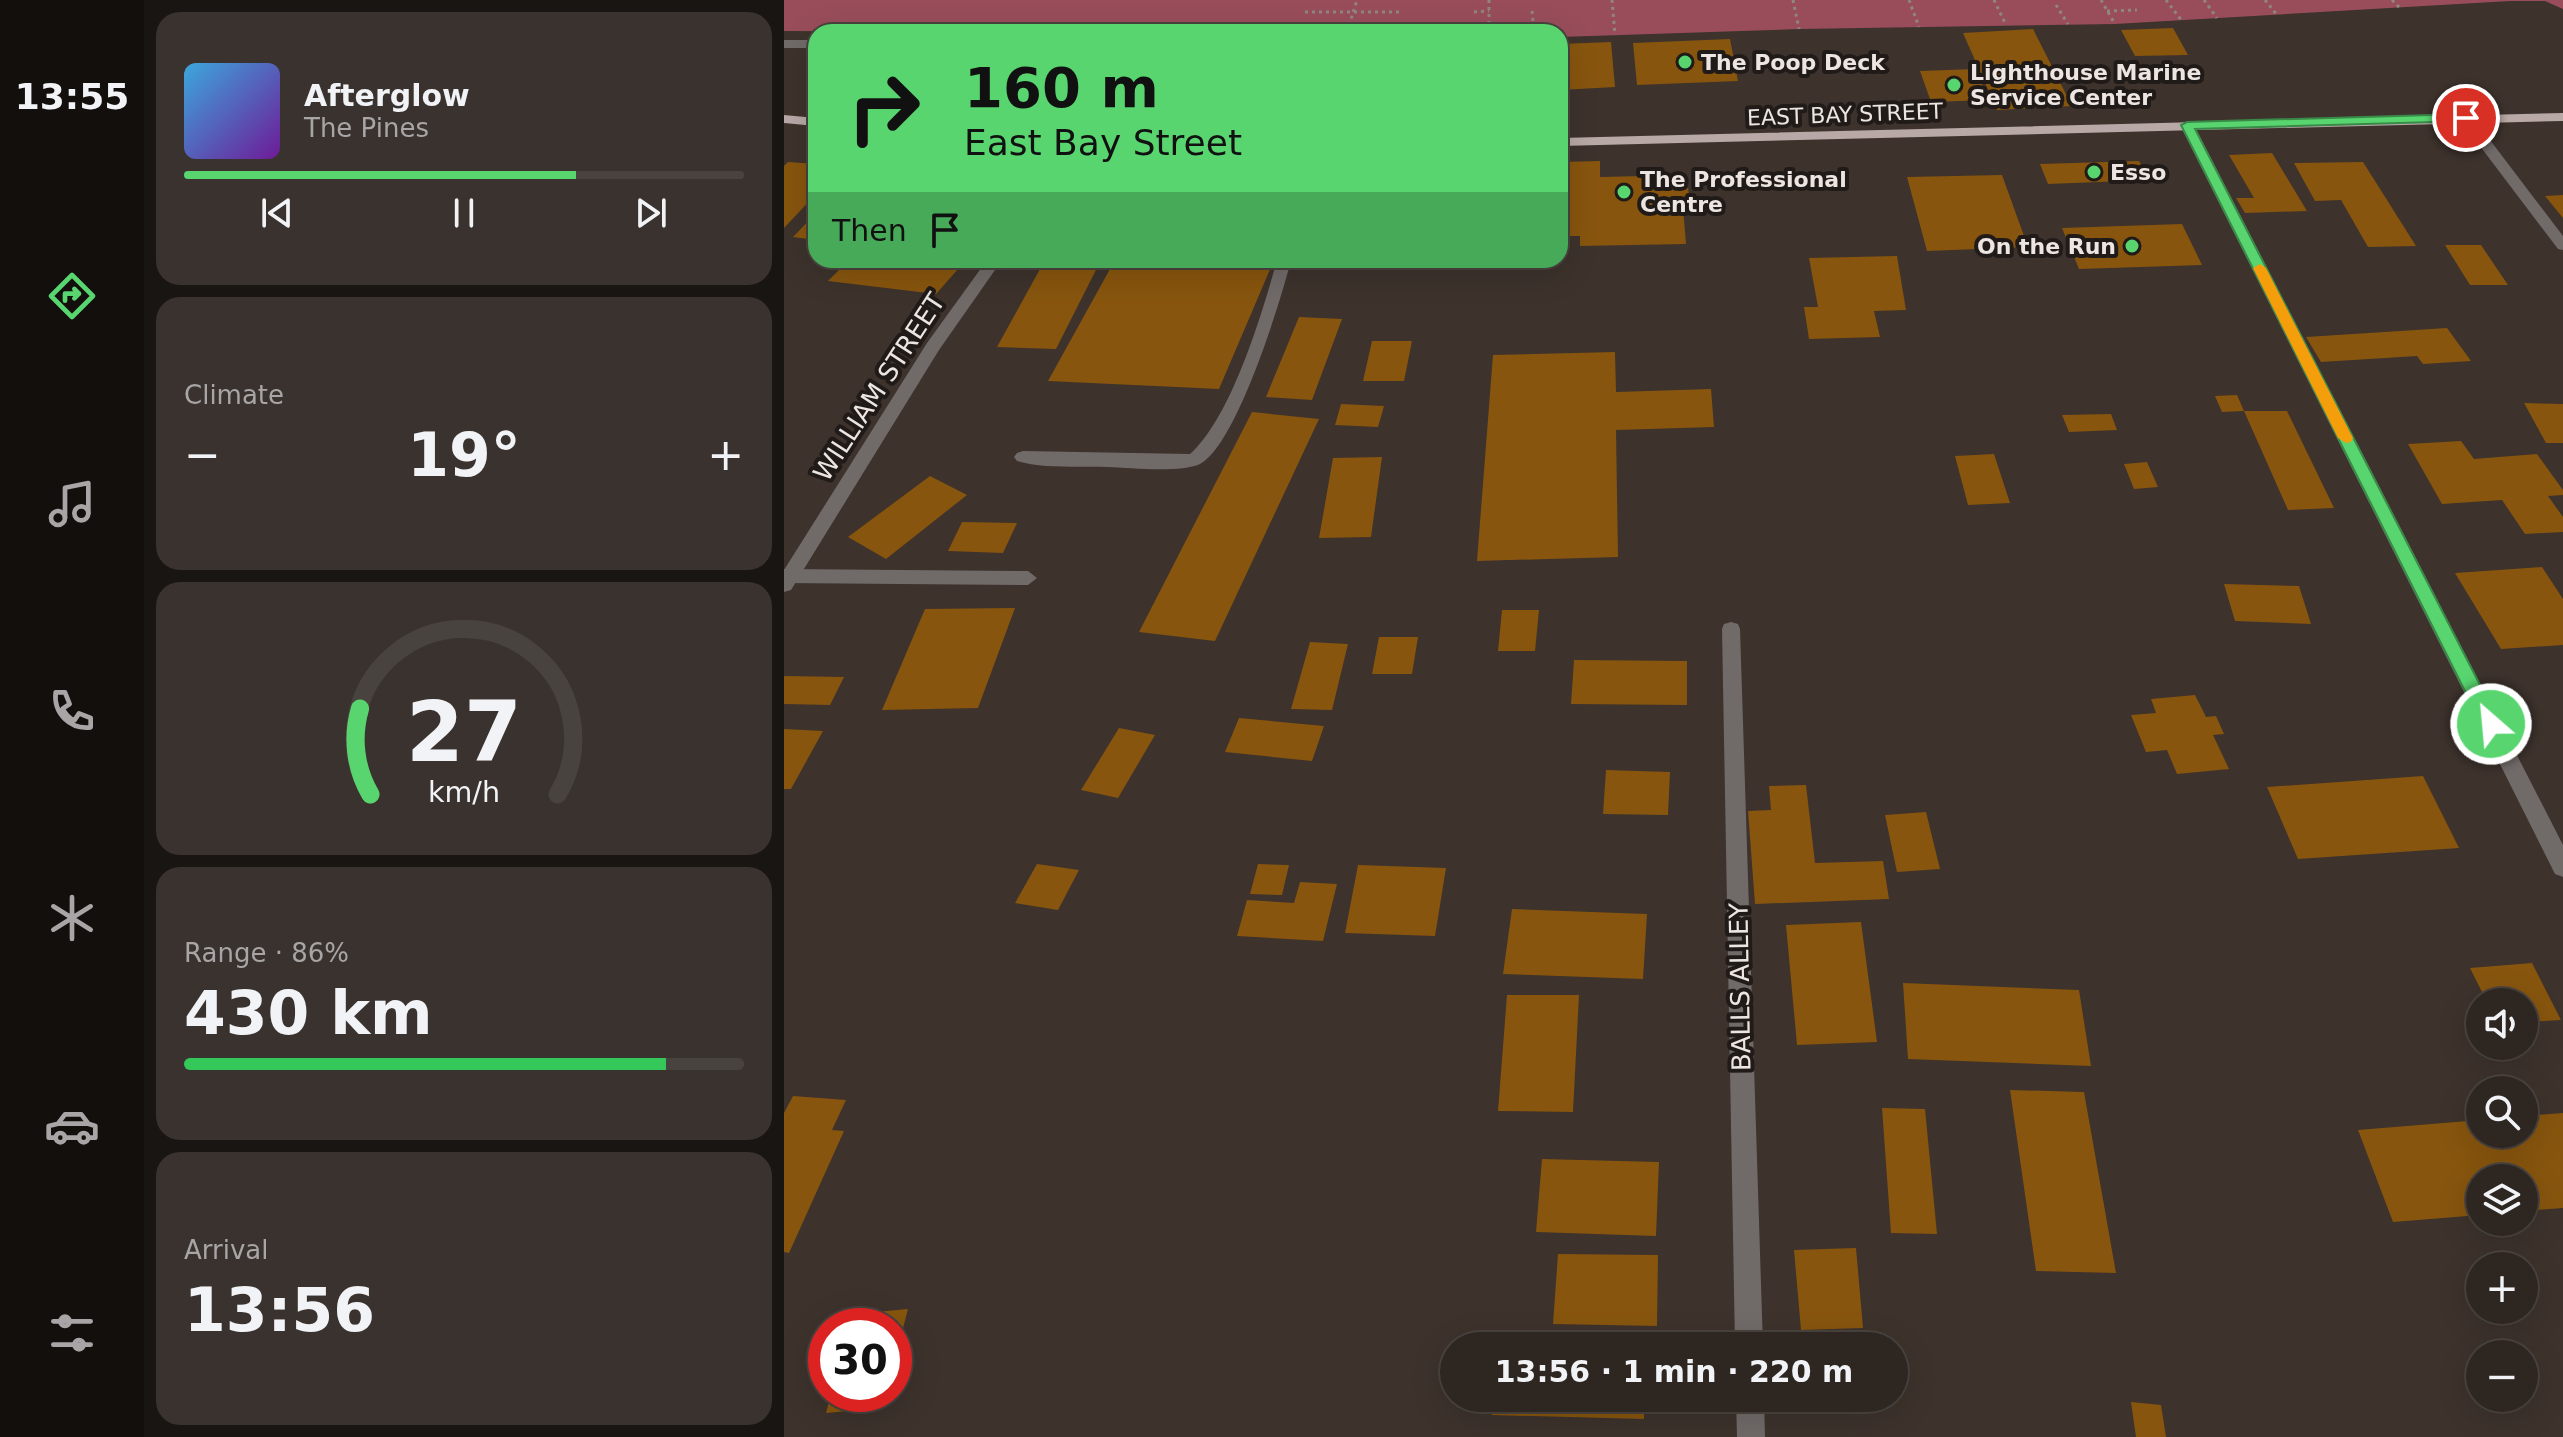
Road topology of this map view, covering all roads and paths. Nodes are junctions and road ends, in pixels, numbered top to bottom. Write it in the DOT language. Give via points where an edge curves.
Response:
graph roads {
  1 [pos="1357,0"];
  2 [pos="1489,0"];
  3 [pos="1612,0"];
  4 [pos="1793,0"];
  5 [pos="1909,0"];
  6 [pos="1994,0"];
  7 [pos="2101,0"];
  8 [pos="2166,0"];
  9 [pos="2204,0"];
  10 [pos="2265,0"];
  11 [pos="2392,0"];
  12 [pos="2056,5"];
  13 [pos="2400,8"];
  14 [pos="2137,10"];
  15 [pos="1489,11"];
  16 [pos="1532,11"];
  17 [pos="2107,11"];
  18 [pos="1305,12"];
  19 [pos="1354,12"];
  20 [pos="1403,12"];
  21 [pos="1474,12"];
  22 [pos="2277,15"];
  23 [pos="2217,18"];
  24 [pos="2182,21"];
  25 [pos="1350,24"];
  26 [pos="1489,24"];
  27 [pos="1533,24"];
  28 [pos="2068,24"];
  29 [pos="2115,24"];
  30 [pos="2006,25"];
  31 [pos="1919,27"];
  32 [pos="1799,29"];
  33 [pos="1615,35"];
  34 [pos="784,44"];
  35 [pos="808,44"];
  36 [pos="2563,117"];
  37 [pos="2466,118"];
  38 [pos="784,119"];
  39 [pos="808,121"];
  40 [pos="2187,125"];
  41 [pos="1568,142"];
  42 [pos="2563,246"];
  43 [pos="989,268"];
  44 [pos="1282,268"];
  45 [pos="1023,457"];
  46 [pos="1028,578"];
  47 [pos="786,579"];
  48 [pos="1731,629"];
  49 [pos="2563,867"];
  50 [pos="1749,1332"];
  51 [pos="1750,1412"];
  52 [pos="1751,1437"];
  1 -- 19 [label="path"];
  2 -- 15 [label="path"];
  3 -- 33 [label="path"];
  4 -- 32 [label="path"];
  5 -- 31 [label="path"];
  6 -- 30 [label="path"];
  7 -- 17 [label="path"];
  8 -- 24 [label="path"];
  9 -- 23 [label="path"];
  10 -- 22 [label="path"];
  11 -- 13 [label="path"];
  12 -- 28 [label="path"];
  14 -- 17 [label="path"];
  15 -- 21 [label="path"];
  15 -- 26 [label="path"];
  16 -- 27 [label="path"];
  17 -- 29 [label="path"];
  18 -- 19 [label="path"];
  19 -- 20 [label="path"];
  19 -- 25 [label="path"];
  34 -- 35 [label="street"];
  36 -- 37 [label="highway, EAST BAY STREET"];
  37 -- 40 [label="highway, EAST BAY STREET"];
  37 -- 42 [label="street"];
  38 -- 39 [label="highway"];
  40 -- 41 [label="highway, EAST BAY STREET"];
  40 -- 49 [label="street"];
  43 -- 47 [label="street, WILLIAM STREET"];
  44 -- 45 [label="street" via="1242,384 1203,454 1190,460 1140,462"];
  46 -- 47 [label="street"];
  48 -- 50 [label="street, BALLS ALLEY"];
  51 -- 52 [label="street"];
}
